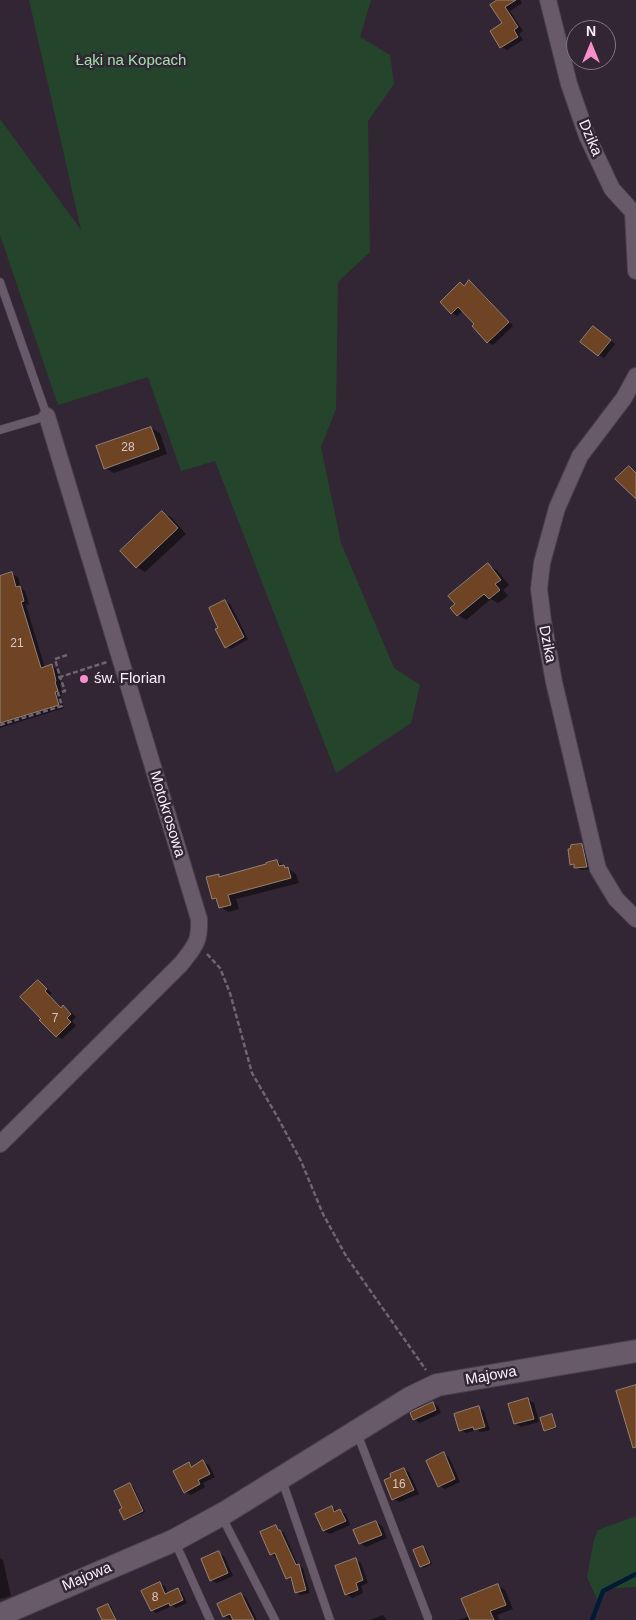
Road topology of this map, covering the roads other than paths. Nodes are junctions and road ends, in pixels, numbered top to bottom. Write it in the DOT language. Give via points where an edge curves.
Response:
graph roads {
  1 [pos="548,0"];
  2 [pos="634,211"];
  3 [pos="636,271"];
  4 [pos="0,282"];
  5 [pos="636,376"];
  6 [pos="47,416"];
  7 [pos="0,430"];
  8 [pos="636,919"];
  9 [pos="0,1144"];
  10 [pos="636,1351"];
  11 [pos="356,1431"];
  12 [pos="282,1478"];
  13 [pos="221,1515"];
  14 [pos="175,1540"];
  15 [pos="0,1614"];
  16 [pos="428,1618"];
  17 [pos="210,1620"];
  18 [pos="275,1620"];
  19 [pos="330,1620"];
  1 -- 2 [label="street, Dzika" via="569,84 587,136 612,189"];
  2 -- 3 [label="street, Dzika"];
  4 -- 6 [label="lane"];
  5 -- 8 [label="street, Dzika" via="624,398 580,456 557,508 542,563 539,589 554,682 598,869 616,899"];
  6 -- 7 [label="lane"];
  6 -- 9 [label="street, Motokrosowa" via="199,919 200,935 181,964"];
  10 -- 11 [label="street, Majowa" via="437,1385"];
  11 -- 12 [label="street, Majowa"];
  11 -- 16 [label="lane"];
  12 -- 13 [label="street, Majowa"];
  12 -- 19 [label="lane"];
  13 -- 14 [label="street, Majowa"];
  13 -- 18 [label="lane"];
  14 -- 15 [label="street, Majowa"];
  14 -- 17 [label="lane"];
}
